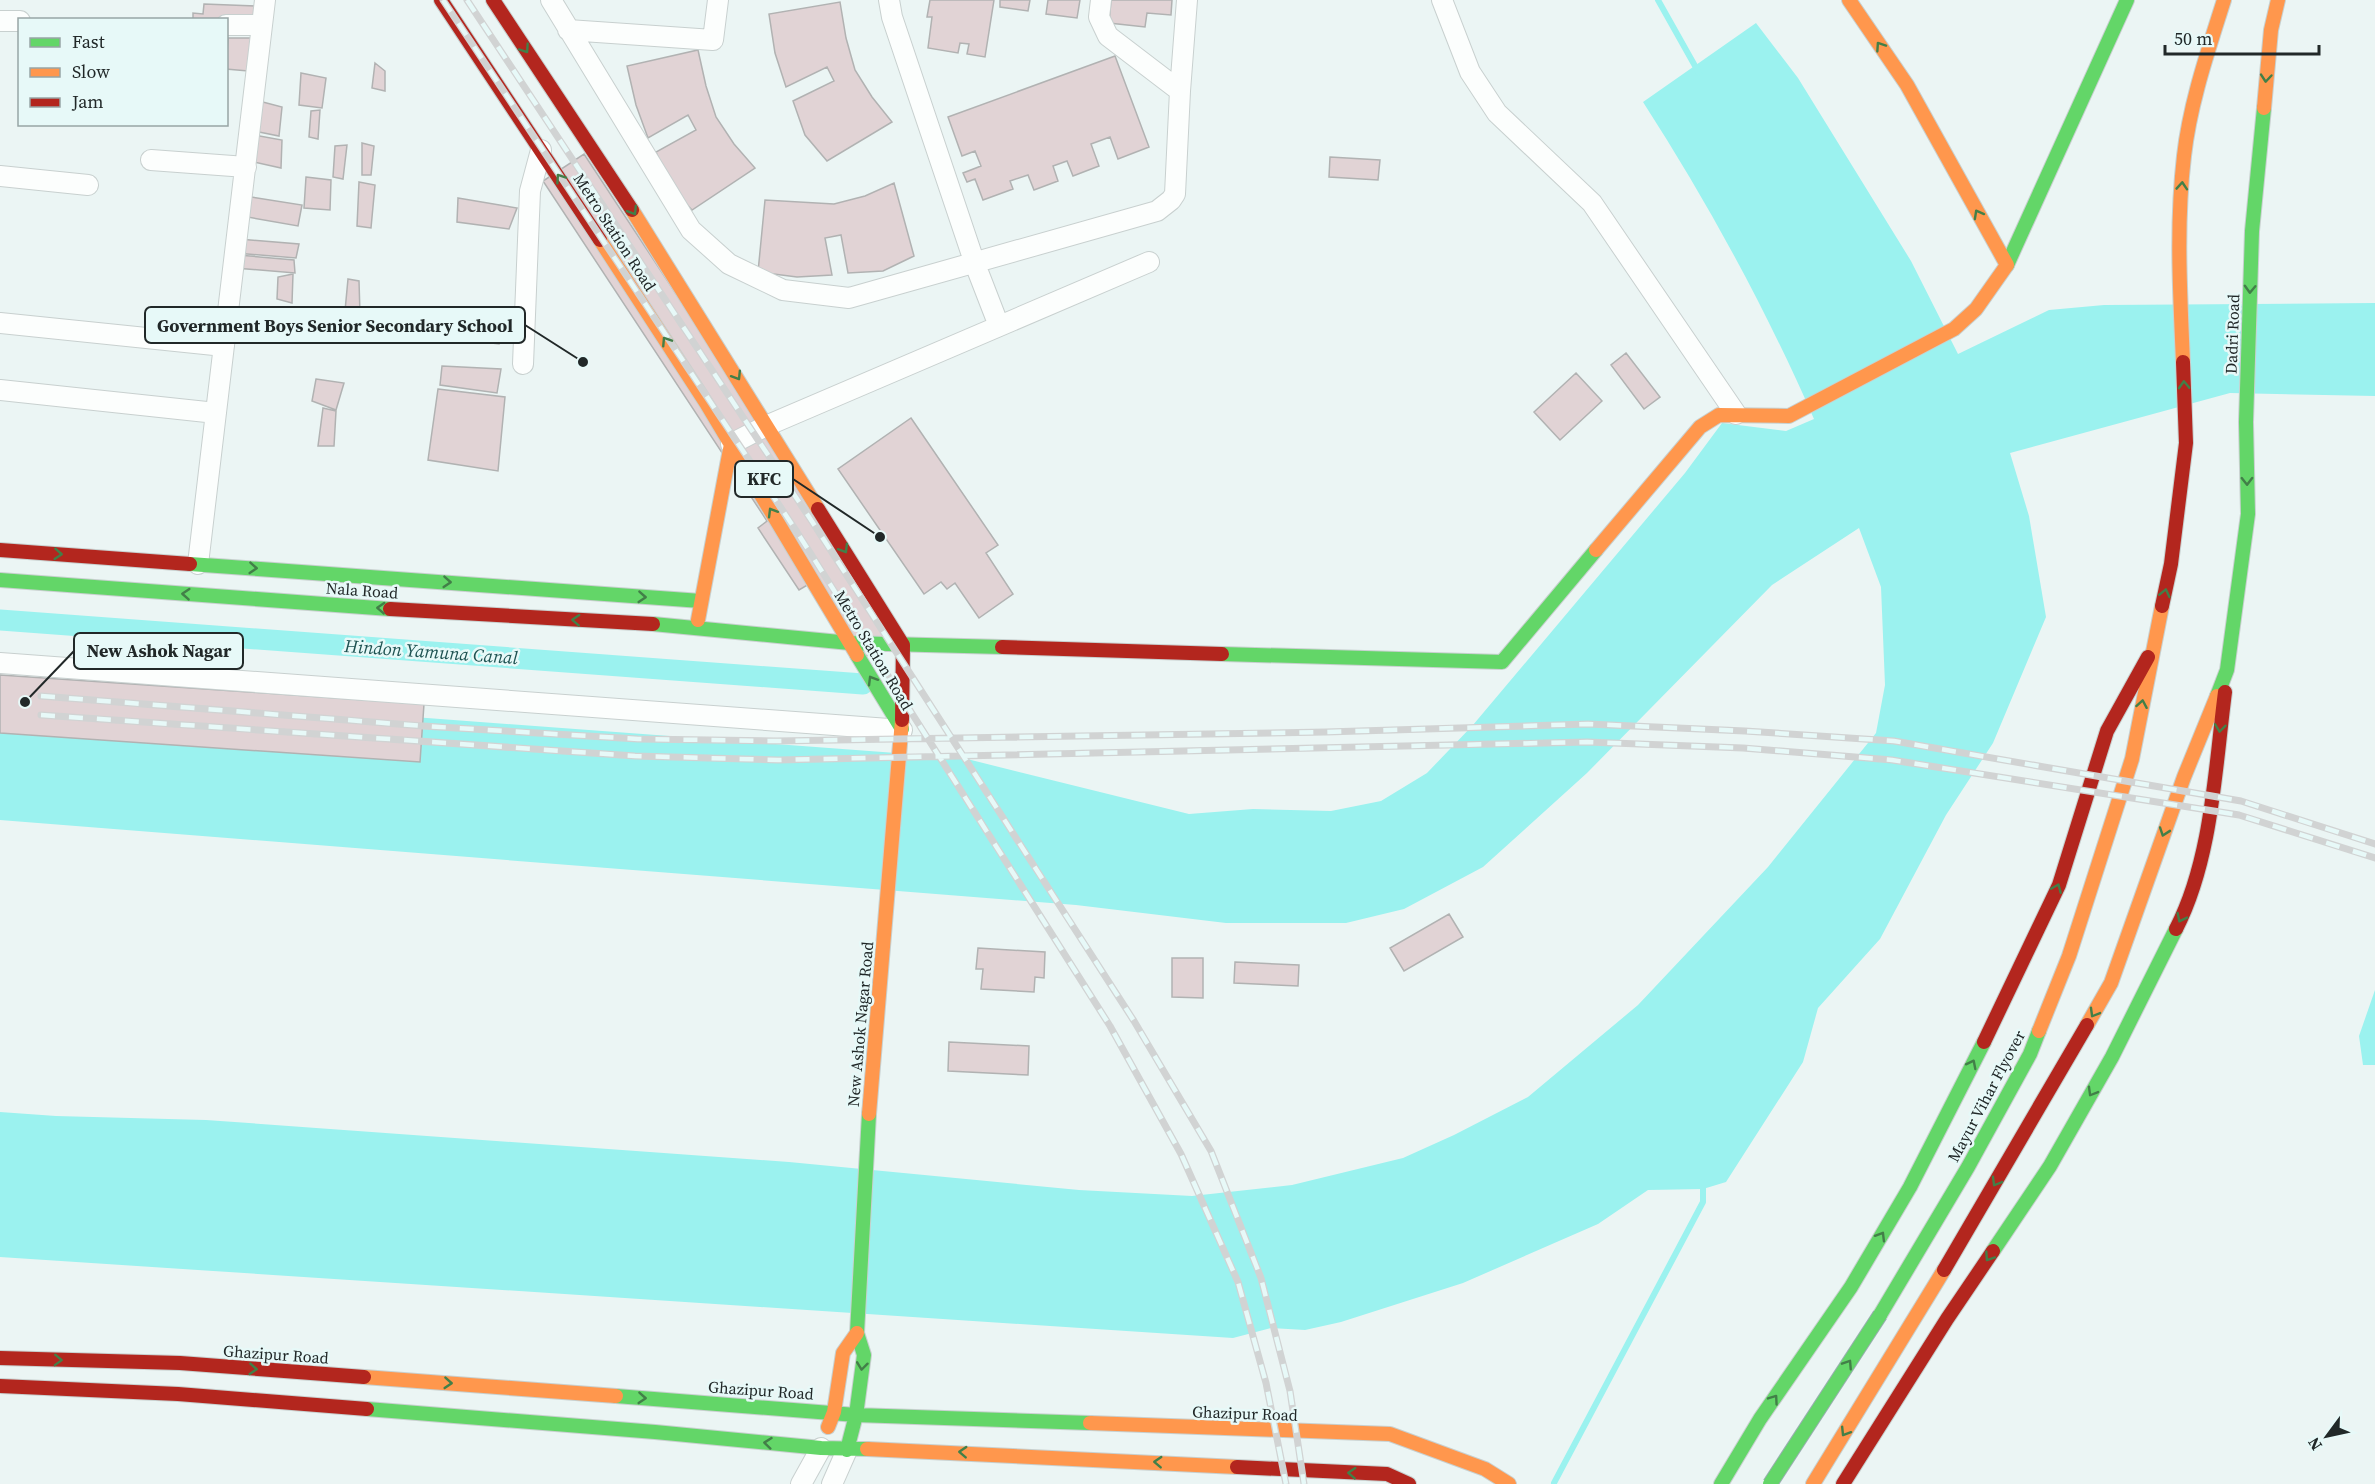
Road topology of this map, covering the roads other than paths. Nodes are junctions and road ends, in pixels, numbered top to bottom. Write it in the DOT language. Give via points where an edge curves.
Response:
graph roads {
  1 [pos="265,0"];
  2 [pos="441,0"];
  3 [pos="493,0"];
  4 [pos="550,0"];
  5 [pos="718,0"];
  6 [pos="889,0"];
  7 [pos="1101,0"];
  8 [pos="1187,0"];
  9 [pos="1442,0"];
  10 [pos="1849,0"];
  11 [pos="2127,0"];
  12 [pos="2224,0"];
  13 [pos="2278,0"];
  14 [pos="0,21"];
  15 [pos="18,21"];
  16 [pos="228,25"];
  17 [pos="262,25"];
  18 [pos="568,30"];
  19 [pos="1180,91"];
  20 [pos="541,150"];
  21 [pos="151,160"];
  22 [pos="246,167"];
  23 [pos="0,176"];
  24 [pos="88,185"];
  25 [pos="1149,262"];
  26 [pos="975,264"];
  27 [pos="2007,265"];
  28 [pos="0,322"];
  29 [pos="999,326"];
  30 [pos="224,346"];
  31 [pos="523,364"];
  32 [pos="0,390"];
  33 [pos="216,413"];
  34 [pos="1736,414"];
  35 [pos="766,426"];
  36 [pos="731,444"];
  37 [pos="0,550"];
  38 [pos="198,564"];
  39 [pos="163,577"];
  40 [pos="0,580"];
  41 [pos="701,601"];
  42 [pos="697,627"];
  43 [pos="850,643"];
  44 [pos="903,645"];
  45 [pos="2152,650"];
  46 [pos="0,663"];
  47 [pos="2227,670"];
  48 [pos="901,738"];
  49 [pos="857,1333"];
  50 [pos="0,1358"];
  51 [pos="0,1386"];
  52 [pos="834,1412"];
  53 [pos="856,1415"];
  54 [pos="1760,1419"];
  55 [pos="821,1448"];
  56 [pos="847,1450"];
  57 [pos="1759,1451"];
  58 [pos="1767,1467"];
  59 [pos="1852,1469"];
  60 [pos="801,1484"];
  61 [pos="831,1484"];
  62 [pos="1409,1484"];
  63 [pos="1509,1484"];
  64 [pos="1721,1484"];
  65 [pos="1770,1484"];
  66 [pos="1784,1484"];
  67 [pos="1813,1484"];
  68 [pos="1830,1484"];
  69 [pos="1843,1484"];
  1 -- 17 [label="street"];
  2 -- 20 [label="main road, Metro Station Road"];
  3 -- 35 [label="main road, Metro Station Road, one-way" via="612,178"];
  4 -- 18 [label="street"];
  5 -- 18 [label="street" via="713,40"];
  6 -- 26 [label="street"];
  7 -- 19 [label="street" via="1099,17 1108,36"];
  8 -- 19 [label="street"];
  9 -- 34 [label="street" via="1470,72 1497,113 1592,203"];
  27 -- 10 [label="main road, one-way" via="1907,85"];
  11 -- 27 [label="main road"];
  45 -- 12 [label="main road, one-way" via="2171,564 2186,443 2178,244 2184,154 2201,75"];
  13 -- 47 [label="main road, Dadri Road, one-way" via="2271,30 2252,231 2246,422 2248,514"];
  14 -- 15 [label="street"];
  16 -- 17 [label="street"];
  17 -- 22 [label="street"];
  18 -- 26 [label="street" via="691,230 729,264 783,290 849,298"];
  19 -- 26 [label="street" via="1175,194 1165,206"];
  20 -- 31 [label="street" via="530,191"];
  36 -- 20 [label="main road, Metro Station Road, one-way"];
  21 -- 22 [label="street"];
  22 -- 30 [label="street"];
  23 -- 24 [label="street"];
  25 -- 29 [label="street"];
  26 -- 29 [label="street"];
  27 -- 34 [label="main road" via="1976,309 1954,329 1789,416"];
  28 -- 30 [label="street"];
  29 -- 35 [label="street"];
  30 -- 33 [label="street"];
  32 -- 33 [label="street"];
  33 -- 38 [label="street"];
  34 -- 44 [label="main road, Nala Road" via="1719,414 1700,427 1502,662"];
  35 -- 36 [label="street"];
  35 -- 44 [label="main road, Metro Station Road, one-way" via="787,466"];
  36 -- 41 [label="main road"];
  43 -- 36 [label="main road, Metro Station Road, one-way" via="761,483"];
  37 -- 39 [label="main road, Nala Road, one-way"];
  38 -- 39 [label="main road, Nala Road"];
  38 -- 41 [label="main road, Nala Road, one-way"];
  39 -- 40 [label="main road, Nala Road"];
  42 -- 39 [label="main road, Nala Road, one-way" via="361,607"];
  41 -- 42 [label="main road"];
  42 -- 43 [label="main road, Nala Road"];
  43 -- 44 [label="main road, Nala Road"];
  48 -- 43 [label="main road, Metro Station Road, one-way"];
  44 -- 48 [label="main road, Metro Station Road"];
  54 -- 45 [label="main road, one-way" via="1851,1287 1910,1187 2059,885 2107,731"];
  65 -- 45 [label="main road, Mayur Vihar Flyover, one-way, bridge" via="1880,1316 2030,1054 2069,956 2132,759"];
  46 -- 48 [label="street"];
  47 -- 59 [label="main road, one-way" via="2208,824 2188,904 2112,1057 2050,1166"];
  47 -- 67 [label="main road, one-way" via="2184,777 2111,983 1916,1319"];
  48 -- 49 [label="main road, New Ashok Nagar Road" via="867,1135"];
  49 -- 52 [label="main road" via="843,1353"];
  49 -- 53 [label="main road, one-way" via="864,1355"];
  50 -- 52 [label="main road, Ghazipur Road, one-way" via="192,1364"];
  55 -- 51 [label="main road, one-way" via="178,1394"];
  52 -- 53 [label="main road, Ghazipur Road"];
  52 -- 55 [label="main road"];
  53 -- 56 [label="main road"];
  53 -- 63 [label="main road, Ghazipur Road" via="1390,1434 1485,1469"];
  54 -- 57 [label="main road" via="1756,1442"];
  54 -- 64 [label="main road"];
  55 -- 56 [label="main road"];
  55 -- 60 [label="street"];
  56 -- 61 [label="street"];
  62 -- 56 [label="main road, one-way" via="1387,1474"];
  58 -- 66 [label="main road"];
  59 -- 68 [label="main road"];
  59 -- 69 [label="main road"];
}
